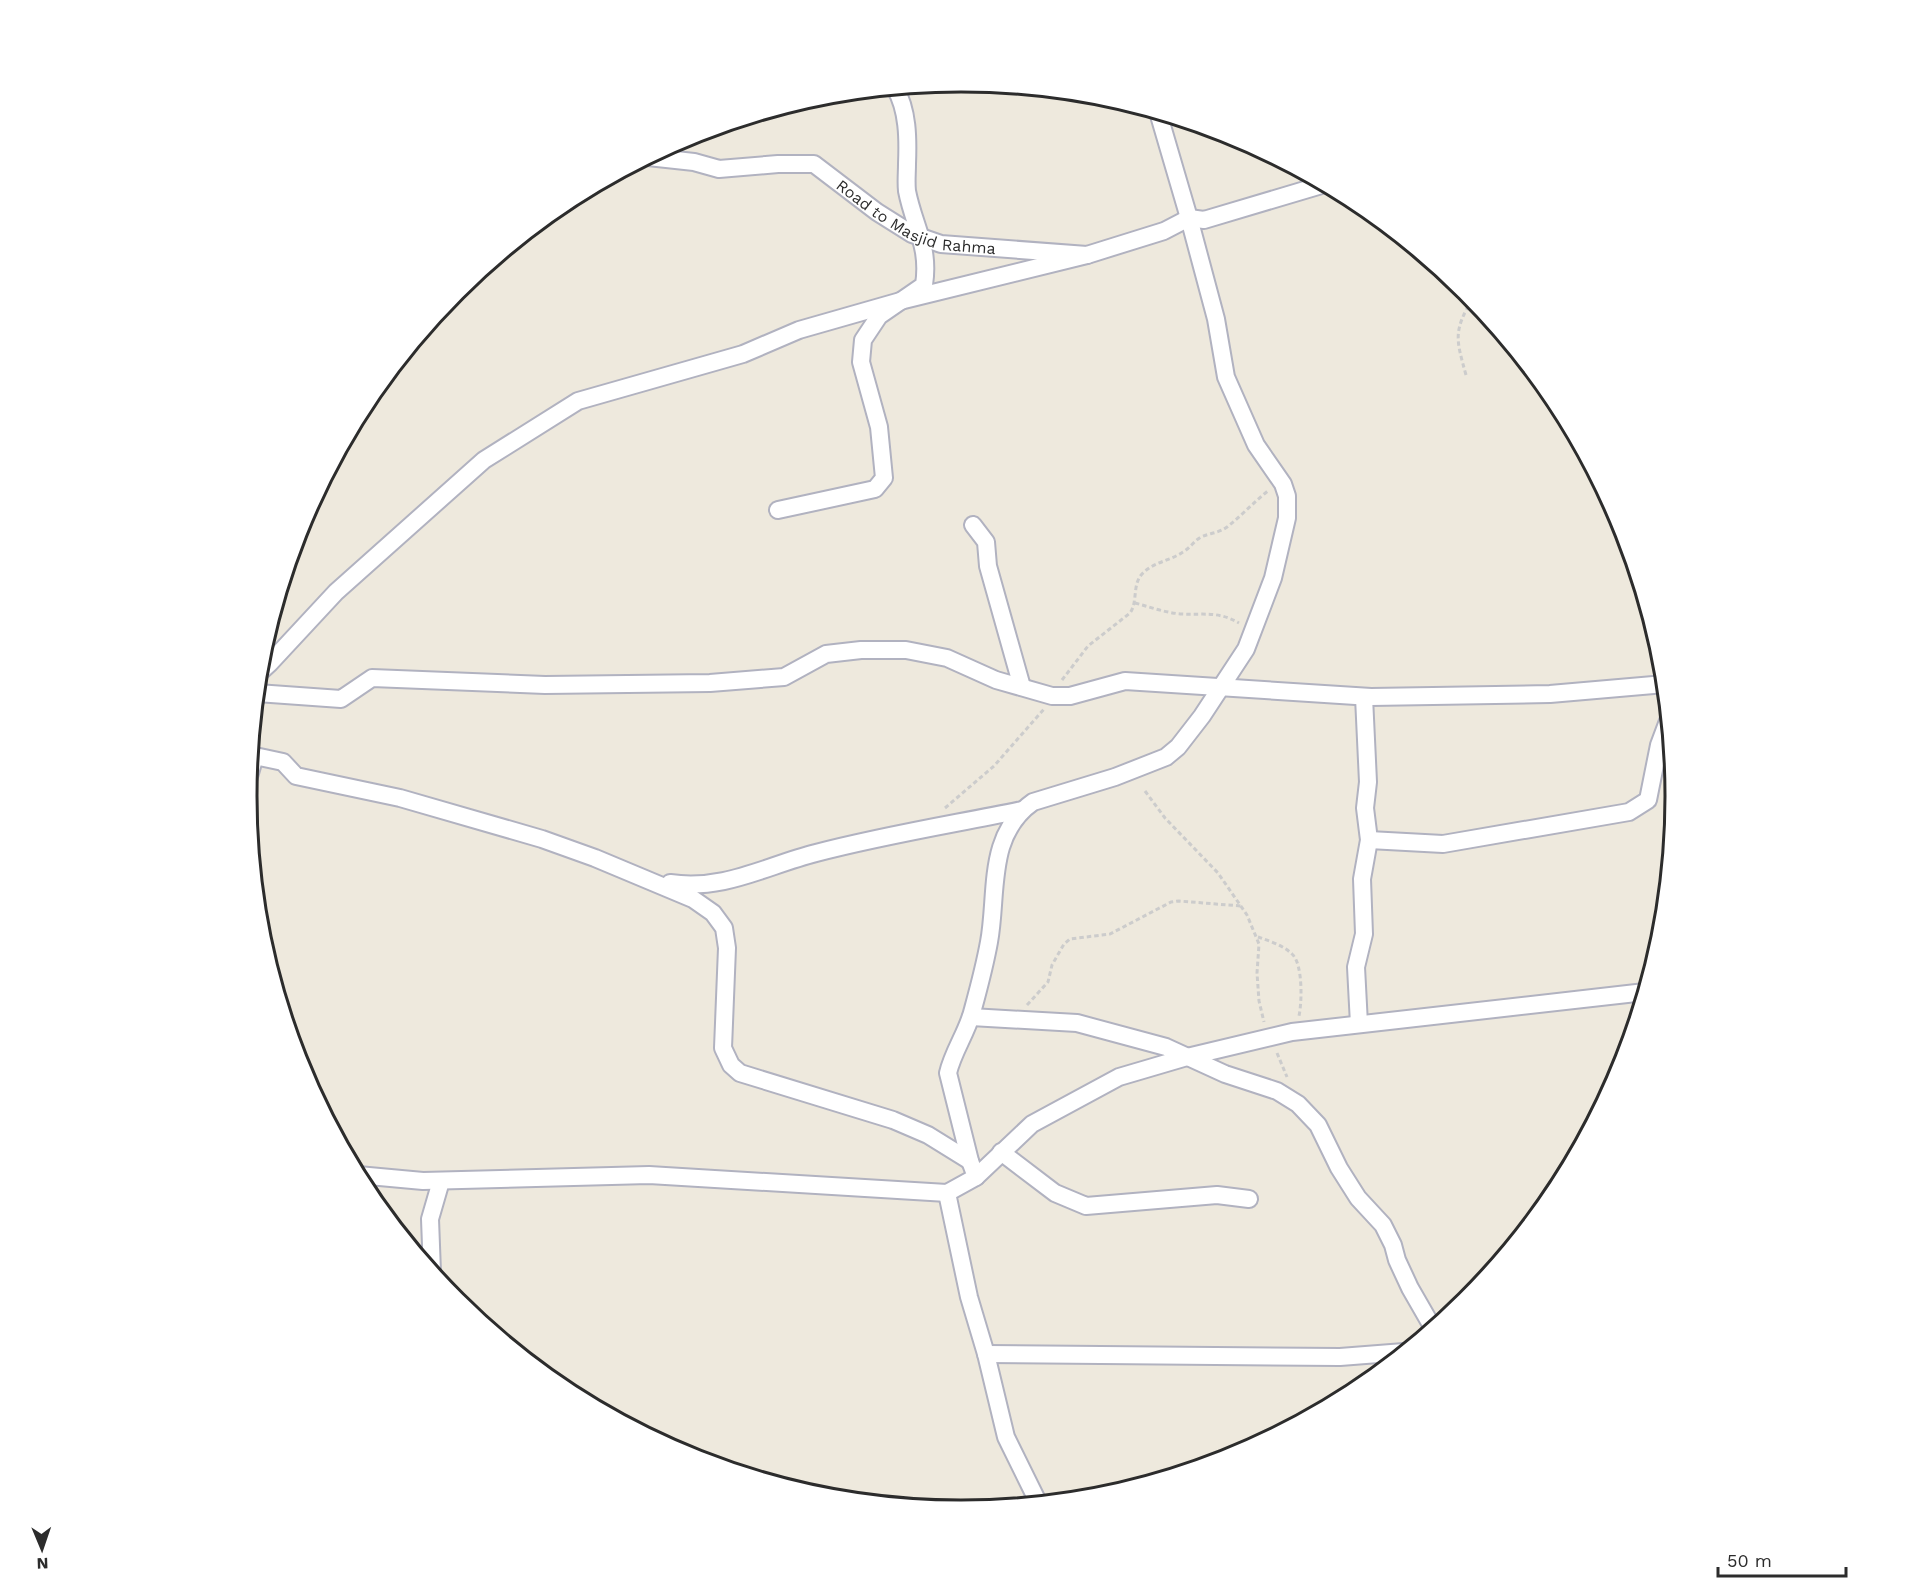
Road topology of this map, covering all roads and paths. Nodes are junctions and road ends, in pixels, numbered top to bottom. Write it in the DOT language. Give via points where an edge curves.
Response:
graph roads {
  1 [pos="899,95"];
  2 [pos="1161,121"];
  3 [pos="662,159"];
  4 [pos="1315,187"];
  5 [pos="1189,218"];
  6 [pos="922,237"];
  7 [pos="1087,255"];
  8 [pos="904,300"];
  9 [pos="1467,307"];
  10 [pos="1466,375"];
  11 [pos="1283,484"];
  12 [pos="778,510"];
  13 [pos="973,525"];
  14 [pos="1135,603"];
  15 [pos="1253,632"];
  16 [pos="270,663"];
  17 [pos="1656,685"];
  18 [pos="1022,687"];
  19 [pos="1221,687"];
  20 [pos="265,694"];
  21 [pos="1052,696"];
  22 [pos="1364,696"];
  23 [pos="1662,737"];
  24 [pos="259,756"];
  25 [pos="1145,791"];
  26 [pos="1022,810"];
  27 [pos="937,814"];
  28 [pos="1369,840"];
  29 [pos="651,881"];
  30 [pos="1241,906"];
  31 [pos="1258,937"];
  32 [pos="1637,993"];
  33 [pos="971,1017"];
  34 [pos="1010,1020"];
  35 [pos="1359,1023"];
  36 [pos="1292,1032"];
  37 [pos="1270,1038"];
  38 [pos="1187,1057"];
  39 [pos="1282,1063"];
  40 [pos="1298,1104"];
  41 [pos="1001,1152"];
  42 [pos="973,1169"];
  43 [pos="370,1177"];
  44 [pos="441,1181"];
  45 [pos="947,1193"];
  46 [pos="1249,1199"];
  47 [pos="432,1259"];
  48 [pos="1429,1321"];
  49 [pos="1391,1353"];
  50 [pos="986,1354"];
  51 [pos="1035,1495"];
  1 -- 6 [label="street" via="908,139 907,189"];
  2 -- 5 [label="street"];
  3 -- 6 [label="street, Road to Masjid Rahma" via="719,169 814,164 877,212"];
  4 -- 5 [label="street" via="1204,220"];
  5 -- 7 [label="street, Road to Masjid Rahma" via="1164,231"];
  5 -- 11 [label="street" via="1216,319 1226,376 1256,445"];
  6 -- 7 [label="street, Road to Masjid Rahma" via="941,244"];
  6 -- 8 [label="street" via="924,285"];
  7 -- 8 [label="street"];
  8 -- 12 [label="street" via="879,316 863,340 861,363 879,427 884,478 874,489"];
  8 -- 16 [label="street" via="799,330 743,354 578,401 484,460 336,592"];
  9 -- 10 [label="path" via="1457,330"];
  11 -- 14 [label="path" via="1268,491 1227,527 1200,537 1184,552 1153,565 1137,583"];
  11 -- 15 [label="street" via="1287,518 1274,578"];
  13 -- 18 [label="street" via="986,542 988,566"];
  14 -- 15 [label="path" via="1182,614 1226,616"];
  14 -- 21 [label="path" via="1130,614 1088,646"];
  15 -- 19 [label="street"];
  17 -- 22 [label="street" via="1550,694"];
  18 -- 20 [label="street" via="947,658 906,650 861,650 826,654 783,676 710,683 545,685 372,678 341,699"];
  18 -- 21 [label="street"];
  19 -- 21 [label="street" via="1125,681 1070,696"];
  19 -- 22 [label="street"];
  19 -- 26 [label="street" via="1178,747 1166,757 1033,802"];
  21 -- 27 [label="path" via="994,765"];
  22 -- 28 [label="street"];
  23 -- 28 [label="street" via="1648,800 1629,812 1443,844"];
  24 -- 29 [label="street" via="283,762 296,776 399,798 531,836"];
  25 -- 30 [label="path" via="1165,818 1218,873"];
  26 -- 29 [label="street" via="814,853 735,880 687,886"];
  26 -- 33 [label="street" via="996,861 990,940"];
  28 -- 35 [label="street" via="1362,879 1364,934 1356,967"];
  29 -- 42 [label="street" via="693,899 713,913 723,928 727,948 723,1048 731,1065 740,1073 893,1120 928,1135"];
  30 -- 31 [label="path"];
  30 -- 34 [label="path" via="1171,902 1110,934 1070,939 1052,965 1048,982"];
  31 -- 36 [label="path" via="1296,958 1302,996 1300,1015"];
  31 -- 37 [label="path" via="1259,1000"];
  32 -- 35 [label="street"];
  33 -- 34 [label="street"];
  33 -- 42 [label="street" via="948,1073"];
  34 -- 38 [label="street" via="1077,1023 1166,1047"];
  35 -- 36 [label="street"];
  36 -- 37 [label="street"];
  36 -- 39 [label="path"];
  37 -- 38 [label="street"];
  37 -- 39 [label="path"];
  38 -- 40 [label="street" via="1277,1091"];
  38 -- 41 [label="street" via="1119,1077 1032,1124"];
  39 -- 40 [label="path"];
  40 -- 48 [label="street" via="1318,1125 1358,1198 1383,1225"];
  41 -- 42 [label="street"];
  41 -- 46 [label="street" via="1055,1193 1086,1206 1217,1195"];
  42 -- 45 [label="street"];
  43 -- 44 [label="street"];
  44 -- 45 [label="street" via="649,1174"];
  44 -- 47 [label="street" via="430,1219"];
  45 -- 50 [label="street" via="969,1298"];
  49 -- 50 [label="street" via="1340,1357"];
  50 -- 51 [label="street" via="1006,1437"];
}
